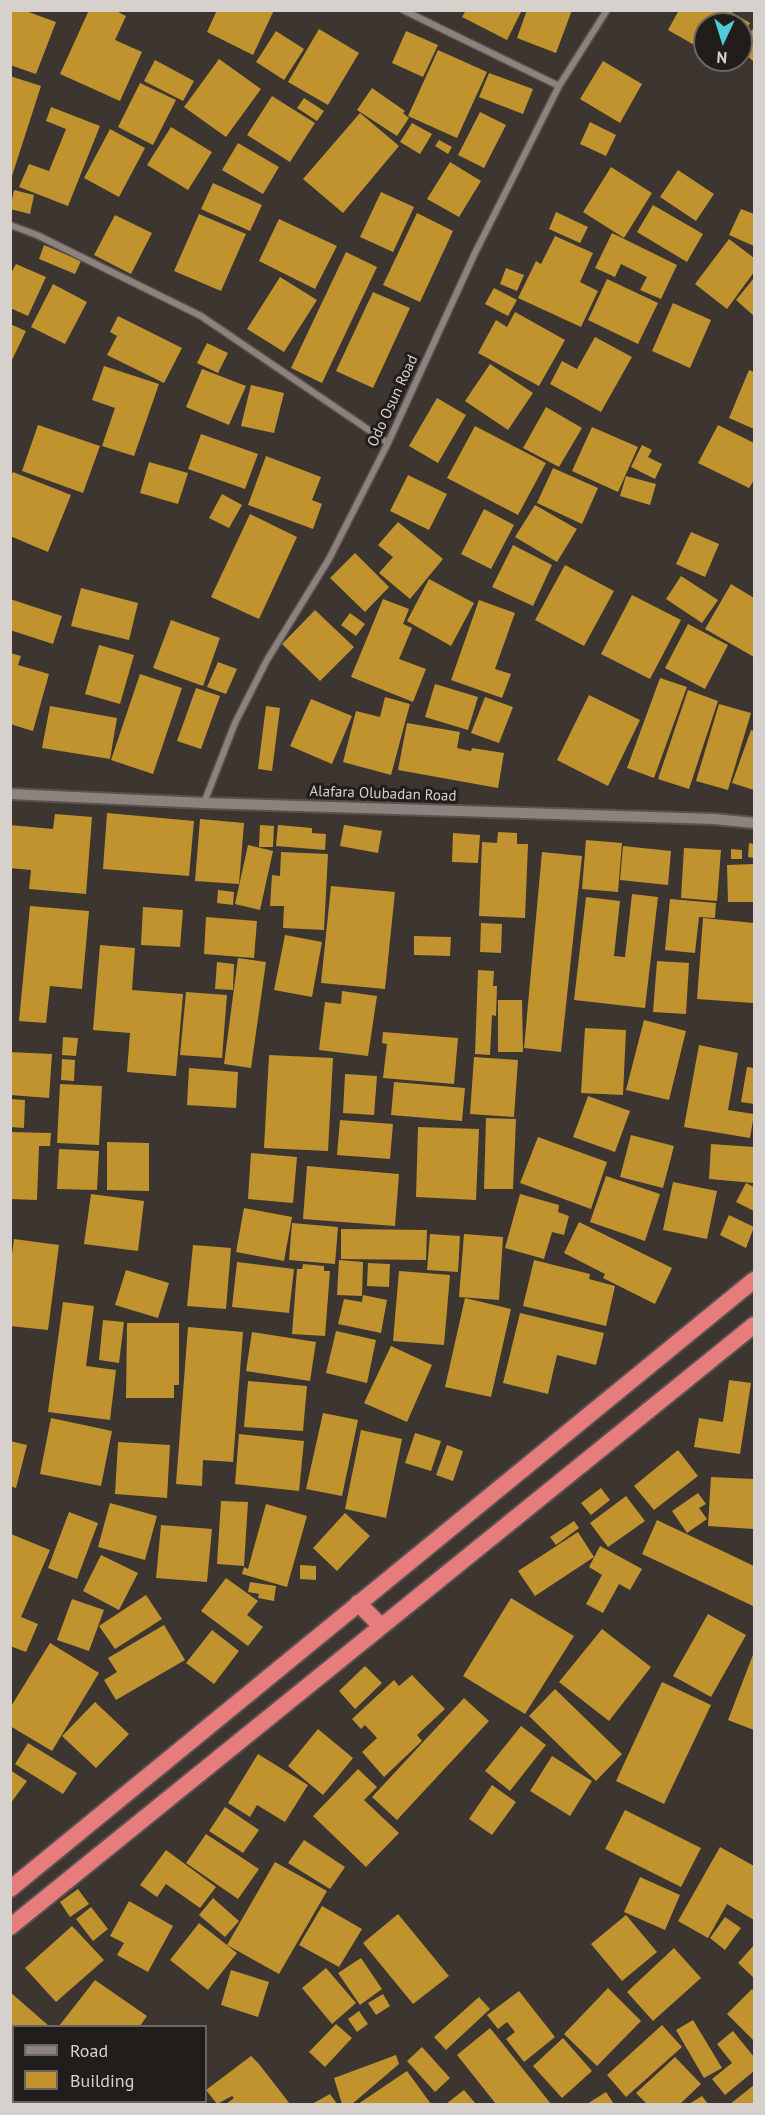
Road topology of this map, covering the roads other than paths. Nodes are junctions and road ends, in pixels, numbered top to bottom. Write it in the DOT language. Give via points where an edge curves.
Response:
graph roads {
  1 [pos="403,10"];
  2 [pos="607,10"];
  3 [pos="559,86"];
  4 [pos="10,225"];
  5 [pos="388,443"];
  6 [pos="10,794"];
  7 [pos="204,803"];
  8 [pos="754,823"];
  9 [pos="754,1280"];
  10 [pos="754,1325"];
  11 [pos="358,1603"];
  12 [pos="381,1626"];
  13 [pos="10,1889"];
  14 [pos="10,1927"];
  1 -- 3 [label="street"];
  2 -- 3 [label="street, Odo Osun Road"];
  3 -- 5 [label="street, Odo Osun Road" via="475,253"];
  4 -- 5 [label="street" via="201,316"];
  5 -- 7 [label="street, Odo Osun Road" via="329,559 256,681"];
  6 -- 7 [label="street, Alafara Olubadan Road"];
  7 -- 8 [label="street, Alafara Olubadan Road"];
  9 -- 11 [label="highway"];
  10 -- 12 [label="highway"];
  11 -- 12 [label="highway"];
  11 -- 13 [label="highway"];
  12 -- 14 [label="highway"];
}
